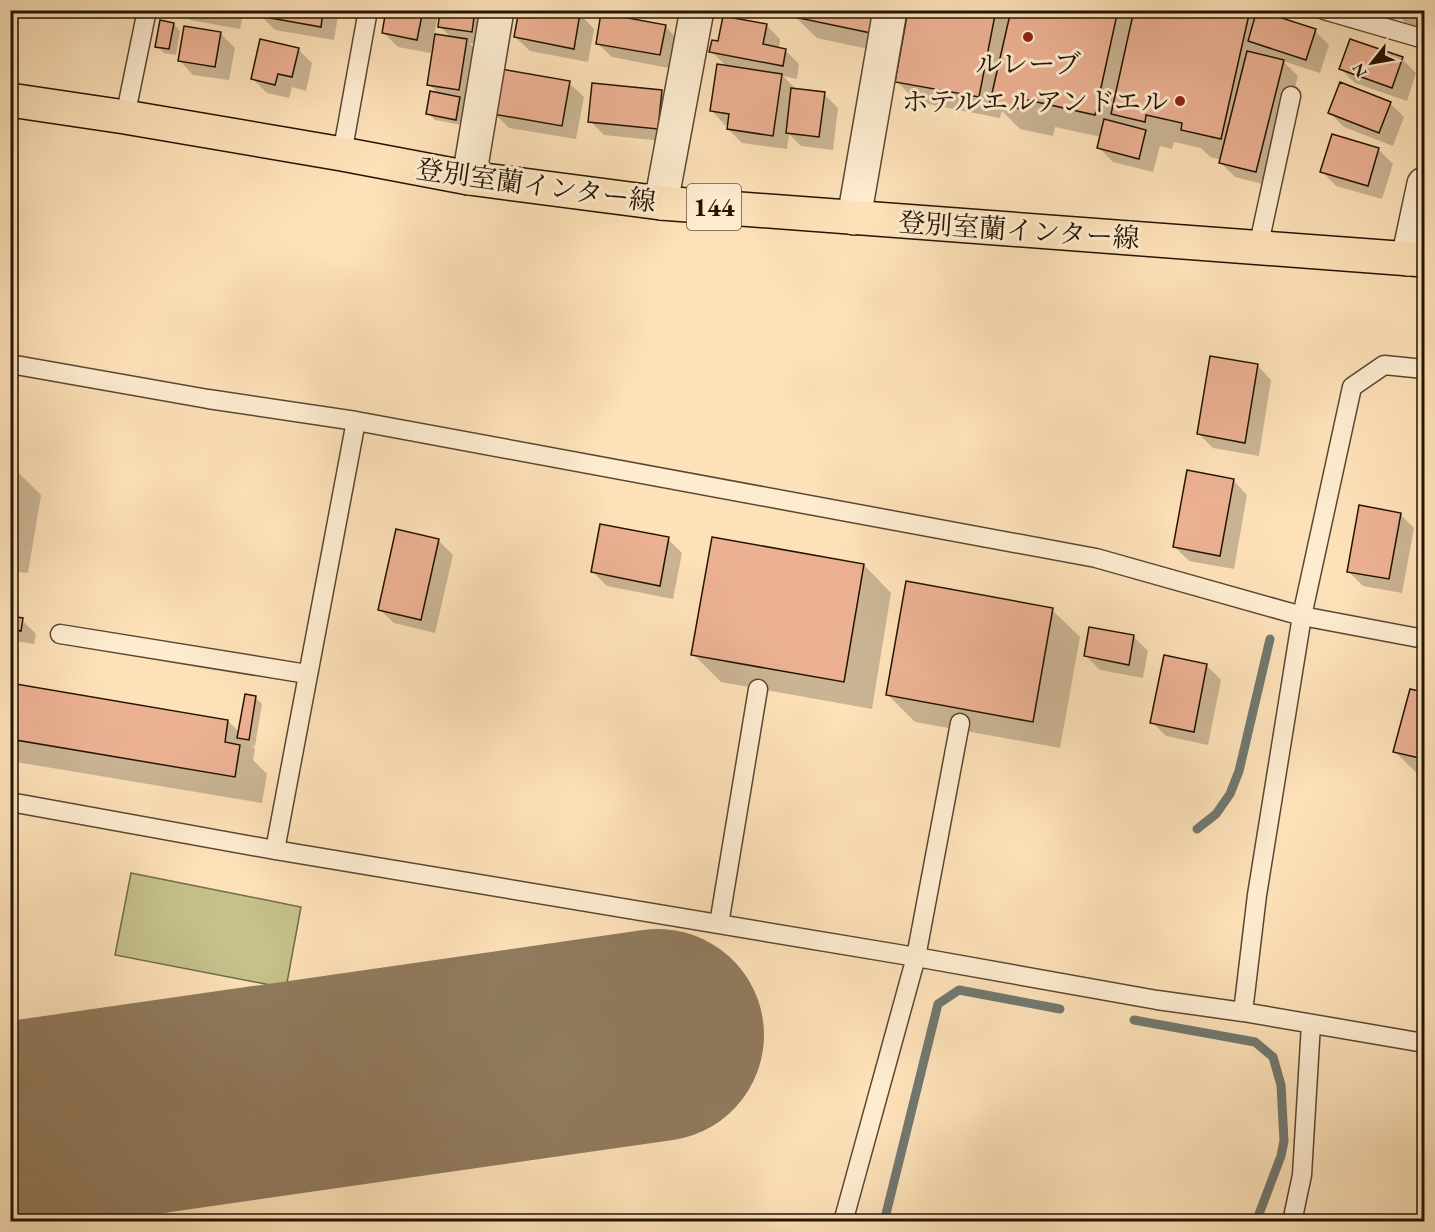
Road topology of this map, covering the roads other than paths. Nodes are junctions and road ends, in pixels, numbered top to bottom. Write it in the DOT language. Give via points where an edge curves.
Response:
graph roads {
  1 [pos="147,10"];
  2 [pos="368,10"];
  3 [pos="496,10"];
  4 [pos="697,10"];
  5 [pos="890,10"];
  6 [pos="1324,10"];
  7 [pos="1425,39"];
  8 [pos="1291,96"];
  9 [pos="10,100"];
  10 [pos="125,117"];
  11 [pos="342,154"];
  12 [pos="469,178"];
  13 [pos="1425,184"];
  14 [pos="661,203"];
  15 [pos="854,218"];
  16 [pos="1258,248"];
  17 [pos="1417,259"];
  18 [pos="10,364"];
  19 [pos="1425,369"];
  20 [pos="356,421"];
  21 [pos="1302,616"];
  22 [pos="60,634"];
  23 [pos="1425,639"];
  24 [pos="308,674"];
  25 [pos="758,689"];
  26 [pos="960,723"];
  27 [pos="10,802"];
  28 [pos="274,850"];
  29 [pos="719,924"];
  30 [pos="916,957"];
  31 [pos="1243,1012"];
  32 [pos="1311,1024"];
  33 [pos="1425,1043"];
  34 [pos="843,1221"];
  35 [pos="1292,1221"];
  1 -- 10 [label="lane"];
  2 -- 11 [label="lane"];
  3 -- 12 [label="street"];
  4 -- 14 [label="street"];
  5 -- 15 [label="street"];
  6 -- 7 [label="lane"];
  8 -- 16 [label="lane"];
  9 -- 10 [label="main road, 登別室蘭インター線 / 144"];
  10 -- 11 [label="main road, 登別室蘭インター線 / 144"];
  11 -- 12 [label="main road, 登別室蘭インター線 / 144"];
  12 -- 14 [label="main road, 登別室蘭インター線 / 144"];
  13 -- 17 [label="street"];
  14 -- 15 [label="main road, 登別室蘭インター線 / 144"];
  15 -- 16 [label="main road, 登別室蘭インター線 / 144"];
  16 -- 17 [label="main road, 登別室蘭インター線 / 144"];
  18 -- 20 [label="lane"];
  19 -- 21 [label="lane" via="1384,365 1352,387"];
  20 -- 21 [label="lane" via="1096,558"];
  20 -- 24 [label="lane"];
  21 -- 23 [label="lane"];
  21 -- 31 [label="lane" via="1257,895"];
  22 -- 24 [label="lane"];
  24 -- 28 [label="lane"];
  25 -- 29 [label="lane"];
  26 -- 30 [label="lane"];
  27 -- 28 [label="lane"];
  28 -- 29 [label="lane"];
  29 -- 30 [label="lane"];
  30 -- 31 [label="lane"];
  30 -- 34 [label="lane"];
  31 -- 32 [label="lane"];
  32 -- 33 [label="lane"];
  32 -- 35 [label="lane" via="1302,1175"];
}
